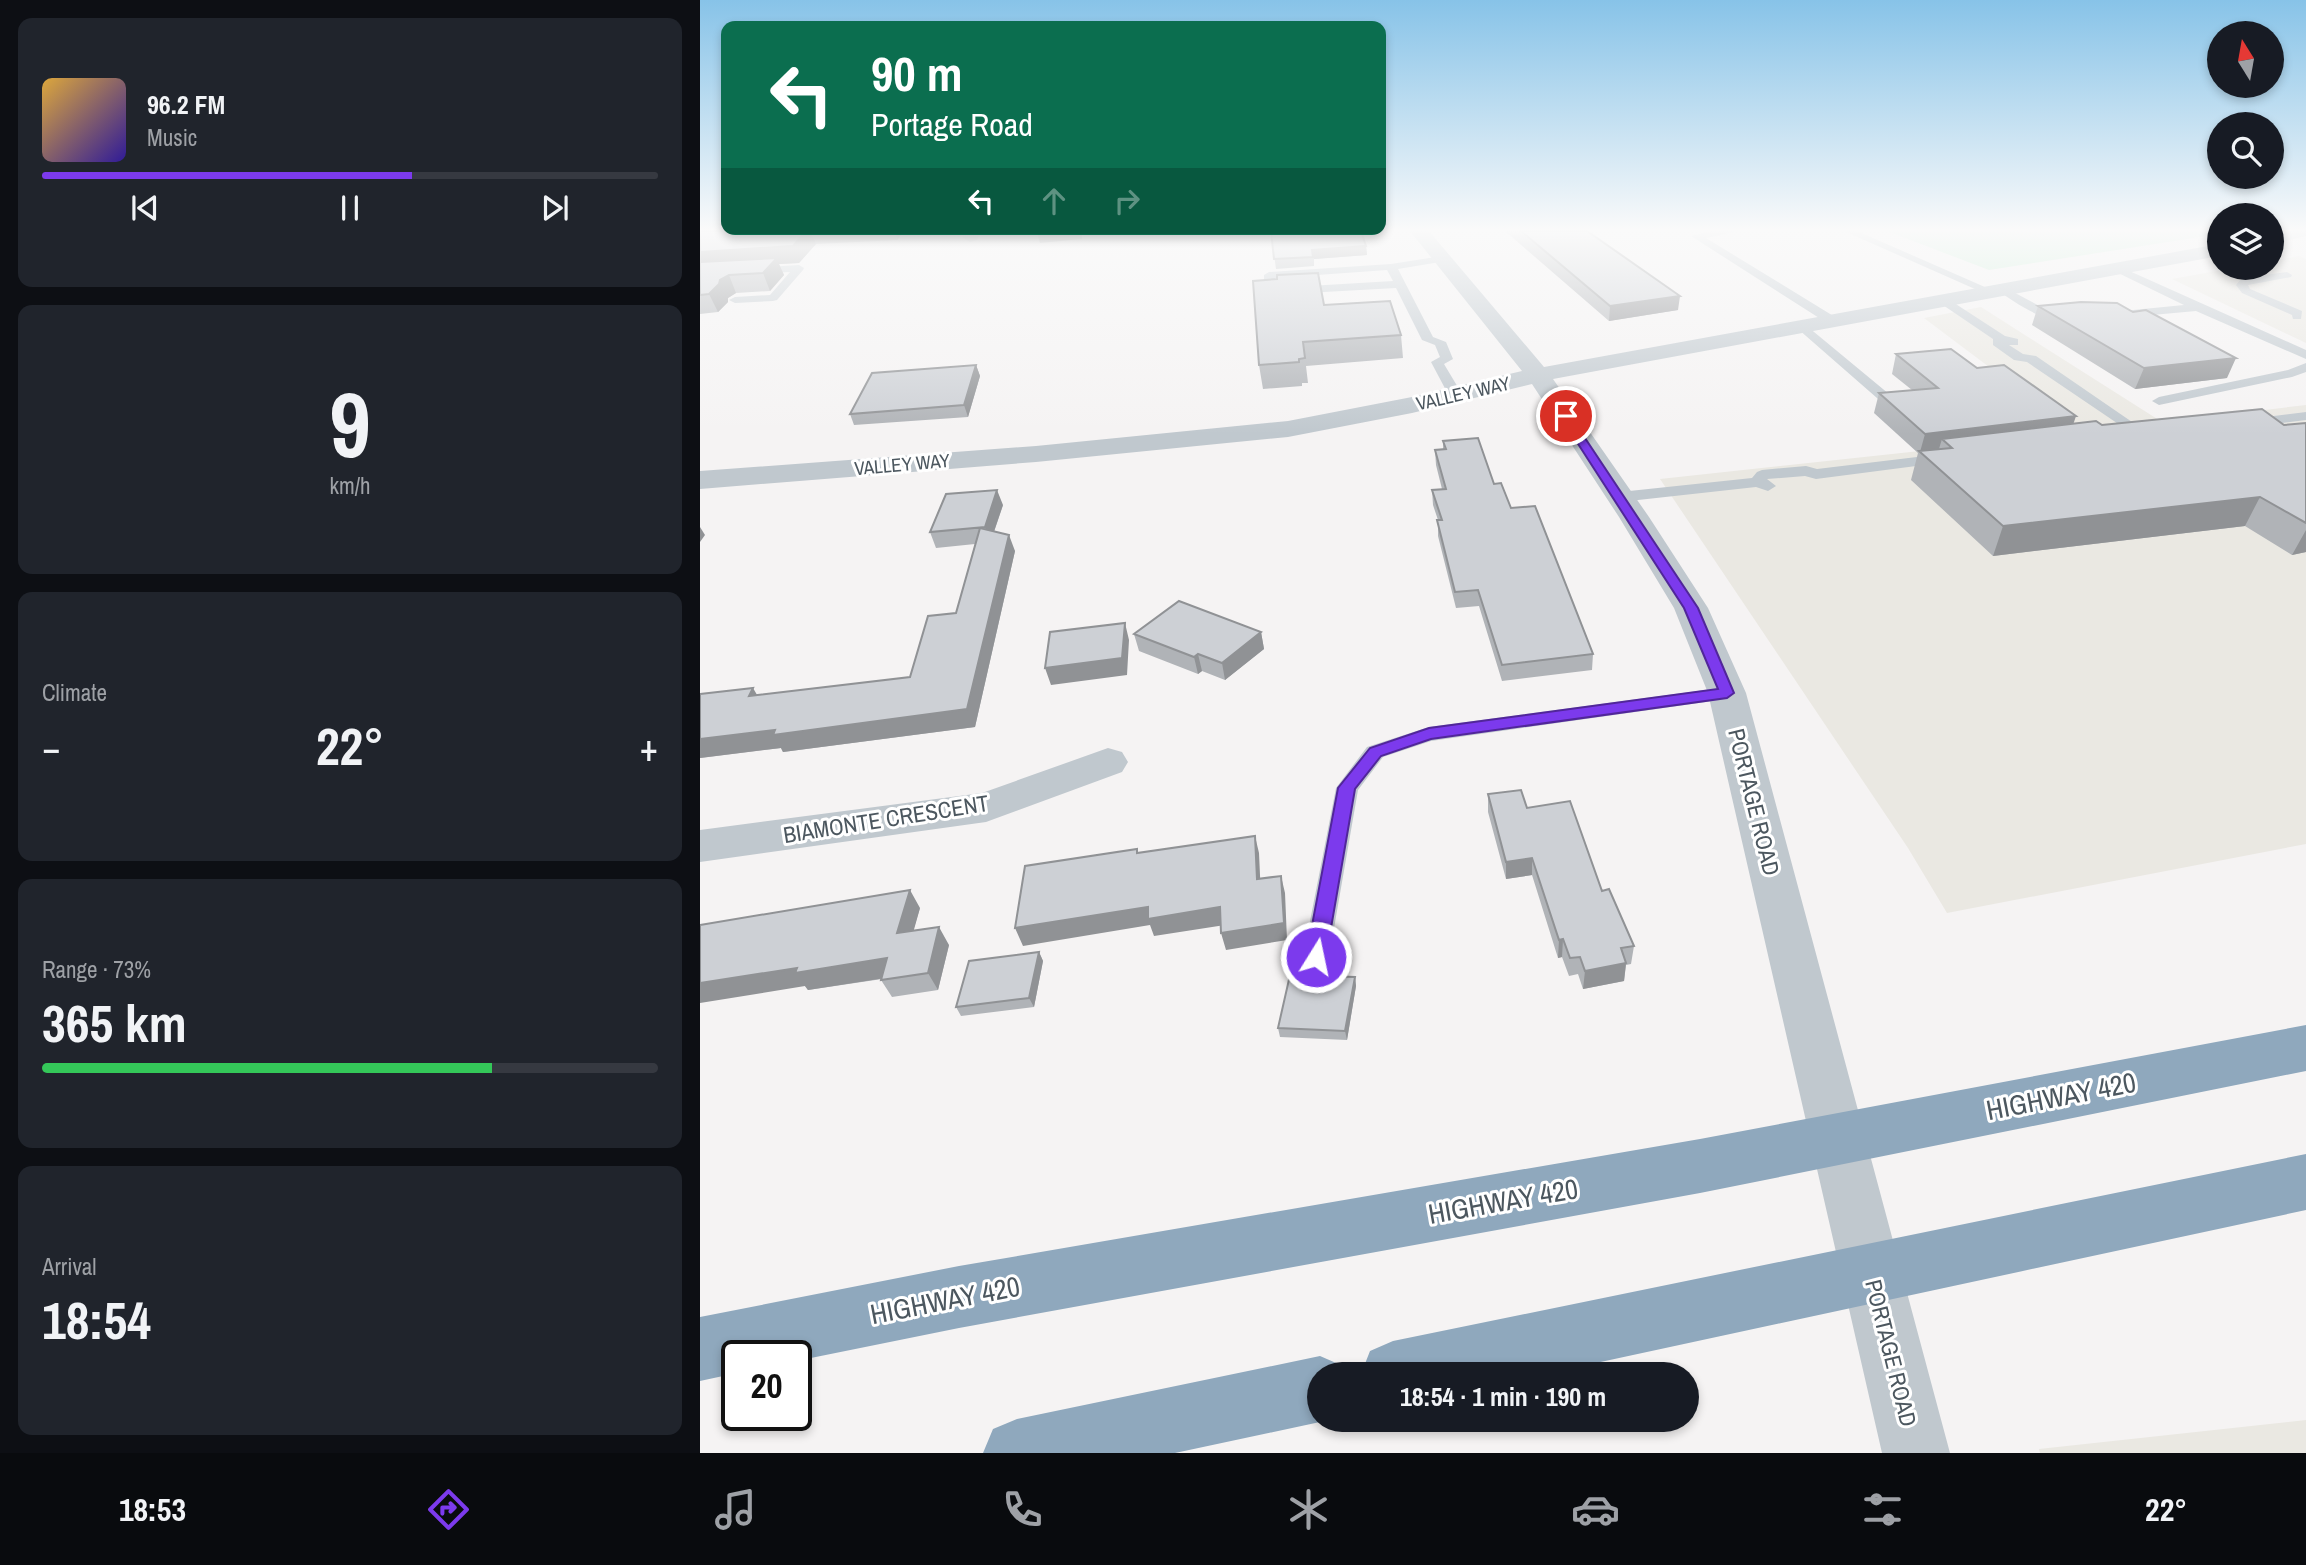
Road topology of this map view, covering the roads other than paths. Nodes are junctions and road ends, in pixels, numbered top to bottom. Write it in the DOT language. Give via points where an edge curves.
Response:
graph roads {
  1 [pos="758,299"];
  2 [pos="1408,299"];
  3 [pos="1475,299"];
  4 [pos="1797,299"];
  5 [pos="1941,299"];
  6 [pos="2014,299"];
  7 [pos="2180,299"];
  8 [pos="2261,299"];
  9 [pos="735,300"];
  10 [pos="2197,307"];
  11 [pos="2071,314"];
  12 [pos="2113,316"];
  13 [pos="2301,318"];
  14 [pos="1831,320"];
  15 [pos="1802,326"];
  16 [pos="2306,355"];
  17 [pos="2306,367"];
  18 [pos="1538,375"];
  19 [pos="1455,394"];
  20 [pos="2159,401"];
  21 [pos="1890,402"];
  22 [pos="2306,416"];
  23 [pos="2238,424"];
  24 [pos="2116,438"];
  25 [pos="1964,457"];
  26 [pos="700,480"];
  27 [pos="1620,497"];
  28 [pos="1727,693"];
  29 [pos="1108,762"];
  30 [pos="700,846"];
  31 [pos="1316,957"];
  32 [pos="2306,1048"];
  33 [pos="2306,1182"];
  34 [pos="700,1349"];
  35 [pos="1450,1362"];
  36 [pos="1307,1392"];
  37 [pos="1017,1453"];
  38 [pos="1916,1453"];
  1 -- 9 [label="lane"];
  2 -- 19 [label="lane"];
  3 -- 18 [label="street, PORTAGE ROAD"];
  4 -- 14 [label="lane"];
  5 -- 14 [label="street, VALLEY WAY"];
  5 -- 24 [label="lane" via="2001,339 1997,342 2019,357 2031,359 2150,434"];
  6 -- 11 [label="lane" via="2044,313"];
  7 -- 10 [label="lane"];
  8 -- 13 [label="lane"];
  10 -- 12 [label="lane"];
  10 -- 16 [label="lane"];
  14 -- 15 [label="street, VALLEY WAY"];
  15 -- 18 [label="street, VALLEY WAY"];
  15 -- 21 [label="lane"];
  17 -- 20 [label="lane"];
  18 -- 19 [label="street, VALLEY WAY"];
  18 -- 27 [label="street, PORTAGE ROAD"];
  19 -- 26 [label="street, VALLEY WAY" via="1288,429"];
  22 -- 23 [label="lane"];
  25 -- 27 [label="lane" via="1816,474 1815,481 1770,486 1757,482"];
  27 -- 28 [label="street, PORTAGE ROAD" via="1691,608"];
  28 -- 31 [label="lane" via="1429,734 1375,752 1347,788"];
  28 -- 38 [label="street, PORTAGE ROAD"];
  29 -- 30 [label="street, BIAMONTE CRESCENT" via="986,807"];
  32 -- 34 [label="highway, HIGHWAY 420" via="1700,1166 960,1297"];
  33 -- 35 [label="highway"];
  36 -- 37 [label="highway"];
}
